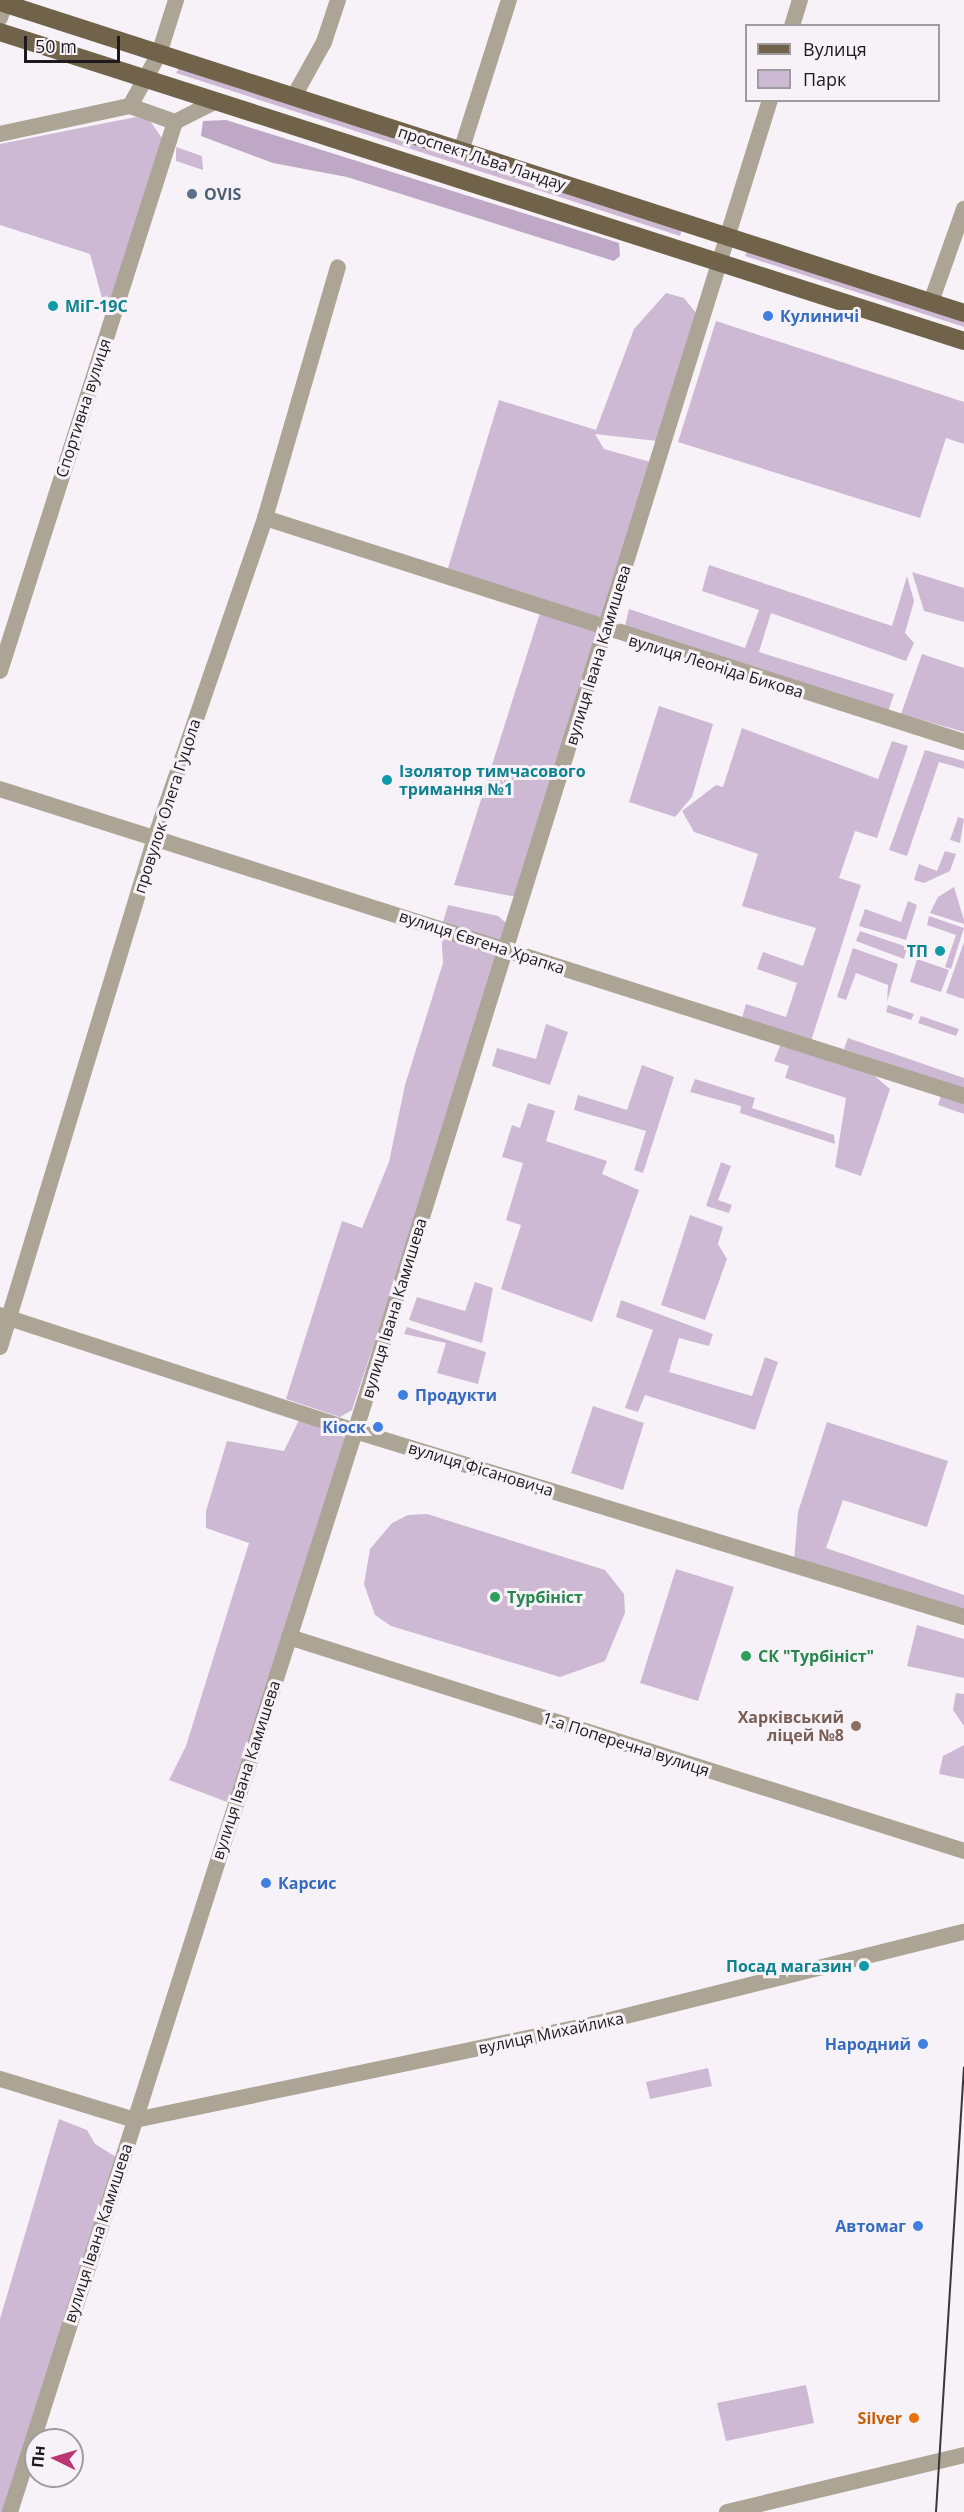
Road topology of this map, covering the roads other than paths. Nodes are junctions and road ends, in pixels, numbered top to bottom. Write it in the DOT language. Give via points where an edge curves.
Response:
graph roads {
  1 [pos="176,0"];
  2 [pos="338,0"];
  3 [pos="509,0"];
  4 [pos="800,0"];
  5 [pos="3,6"];
  6 [pos="793,24"];
  7 [pos="0,32"];
  8 [pos="159,54"];
  9 [pos="146,80"];
  10 [pos="294,96"];
  11 [pos="216,100"];
  12 [pos="769,102"];
  13 [pos="130,105"];
  14 [pos="175,122"];
  15 [pos="0,134"];
  16 [pos="461,151"];
  17 [pos="964,208"];
  18 [pos="729,238"];
  19 [pos="722,263"];
  20 [pos="338,267"];
  21 [pos="931,302"];
  22 [pos="964,313"];
  23 [pos="964,341"];
  24 [pos="265,518"];
  25 [pos="605,631"];
  26 [pos="0,670"];
  27 [pos="964,742"];
  28 [pos="0,789"];
  29 [pos="155,838"];
  30 [pos="506,950"];
  31 [pos="964,1096"];
  32 [pos="3,1316"];
  33 [pos="0,1347"];
  34 [pos="355,1431"];
  35 [pos="964,1617"];
  36 [pos="288,1637"];
  37 [pos="964,1851"];
  38 [pos="964,1932"];
  39 [pos="0,2079"];
  40 [pos="135,2120"];
  41 [pos="964,2456"];
  42 [pos="10,2512"];
  43 [pos="727,2512"];
  1 -- 8 [label="street"];
  2 -- 10 [label="street" via="324,42"];
  3 -- 16 [label="street"];
  4 -- 6 [label="street"];
  5 -- 8 [label="main road, проспект Льва Ландау"];
  7 -- 9 [label="main road, проспект Льва Ландау"];
  8 -- 9 [label="street"];
  8 -- 10 [label="main road, проспект Льва Ландау"];
  9 -- 11 [label="main road, проспект Льва Ландау"];
  9 -- 13 [label="street"];
  10 -- 16 [label="main road, проспект Льва Ландау"];
  11 -- 14 [label="street"];
  11 -- 19 [label="main road, проспект Льва Ландау"];
  12 -- 18 [label="street, вулиця Івана Камишева"];
  13 -- 14 [label="street"];
  13 -- 15 [label="street"];
  14 -- 26 [label="street, Спортивна вулиця"];
  16 -- 18 [label="main road, проспект Льва Ландау"];
  17 -- 21 [label="street"];
  18 -- 19 [label="street, вулиця Івана Камишева"];
  18 -- 21 [label="main road, проспект Льва Ландау"];
  19 -- 23 [label="main road, проспект Льва Ландау"];
  19 -- 25 [label="street, вулиця Івана Камишева"];
  20 -- 24 [label="street, провулок Олега Гуцола"];
  21 -- 22 [label="main road, проспект Льва Ландау"];
  24 -- 25 [label="street, вулиця Леоніда Бикова"];
  24 -- 29 [label="street, провулок Олега Гуцола"];
  25 -- 27 [label="street, вулиця Леоніда Бикова"];
  25 -- 30 [label="street, вулиця Івана Камишева"];
  28 -- 29 [label="street, вулиця Євгена Храпка"];
  29 -- 30 [label="street, вулиця Євгена Храпка"];
  29 -- 32 [label="street, провулок Олега Гуцола"];
  30 -- 31 [label="street, вулиця Євгена Храпка"];
  30 -- 34 [label="street, вулиця Івана Камишева"];
  32 -- 33 [label="street, провулок Олега Гуцола"];
  32 -- 34 [label="street, вулиця Фісановича"];
  34 -- 35 [label="street, вулиця Фісановича"];
  34 -- 36 [label="street, вулиця Івана Камишева"];
  36 -- 37 [label="street, 1-а Поперечна вулиця"];
  36 -- 40 [label="street, вулиця Івана Камишева"];
  38 -- 40 [label="street, вулиця Михайлика" via="594,2024"];
  39 -- 40 [label="street"];
  40 -- 42 [label="street, вулиця Івана Камишева"];
  41 -- 43 [label="street"];
}
